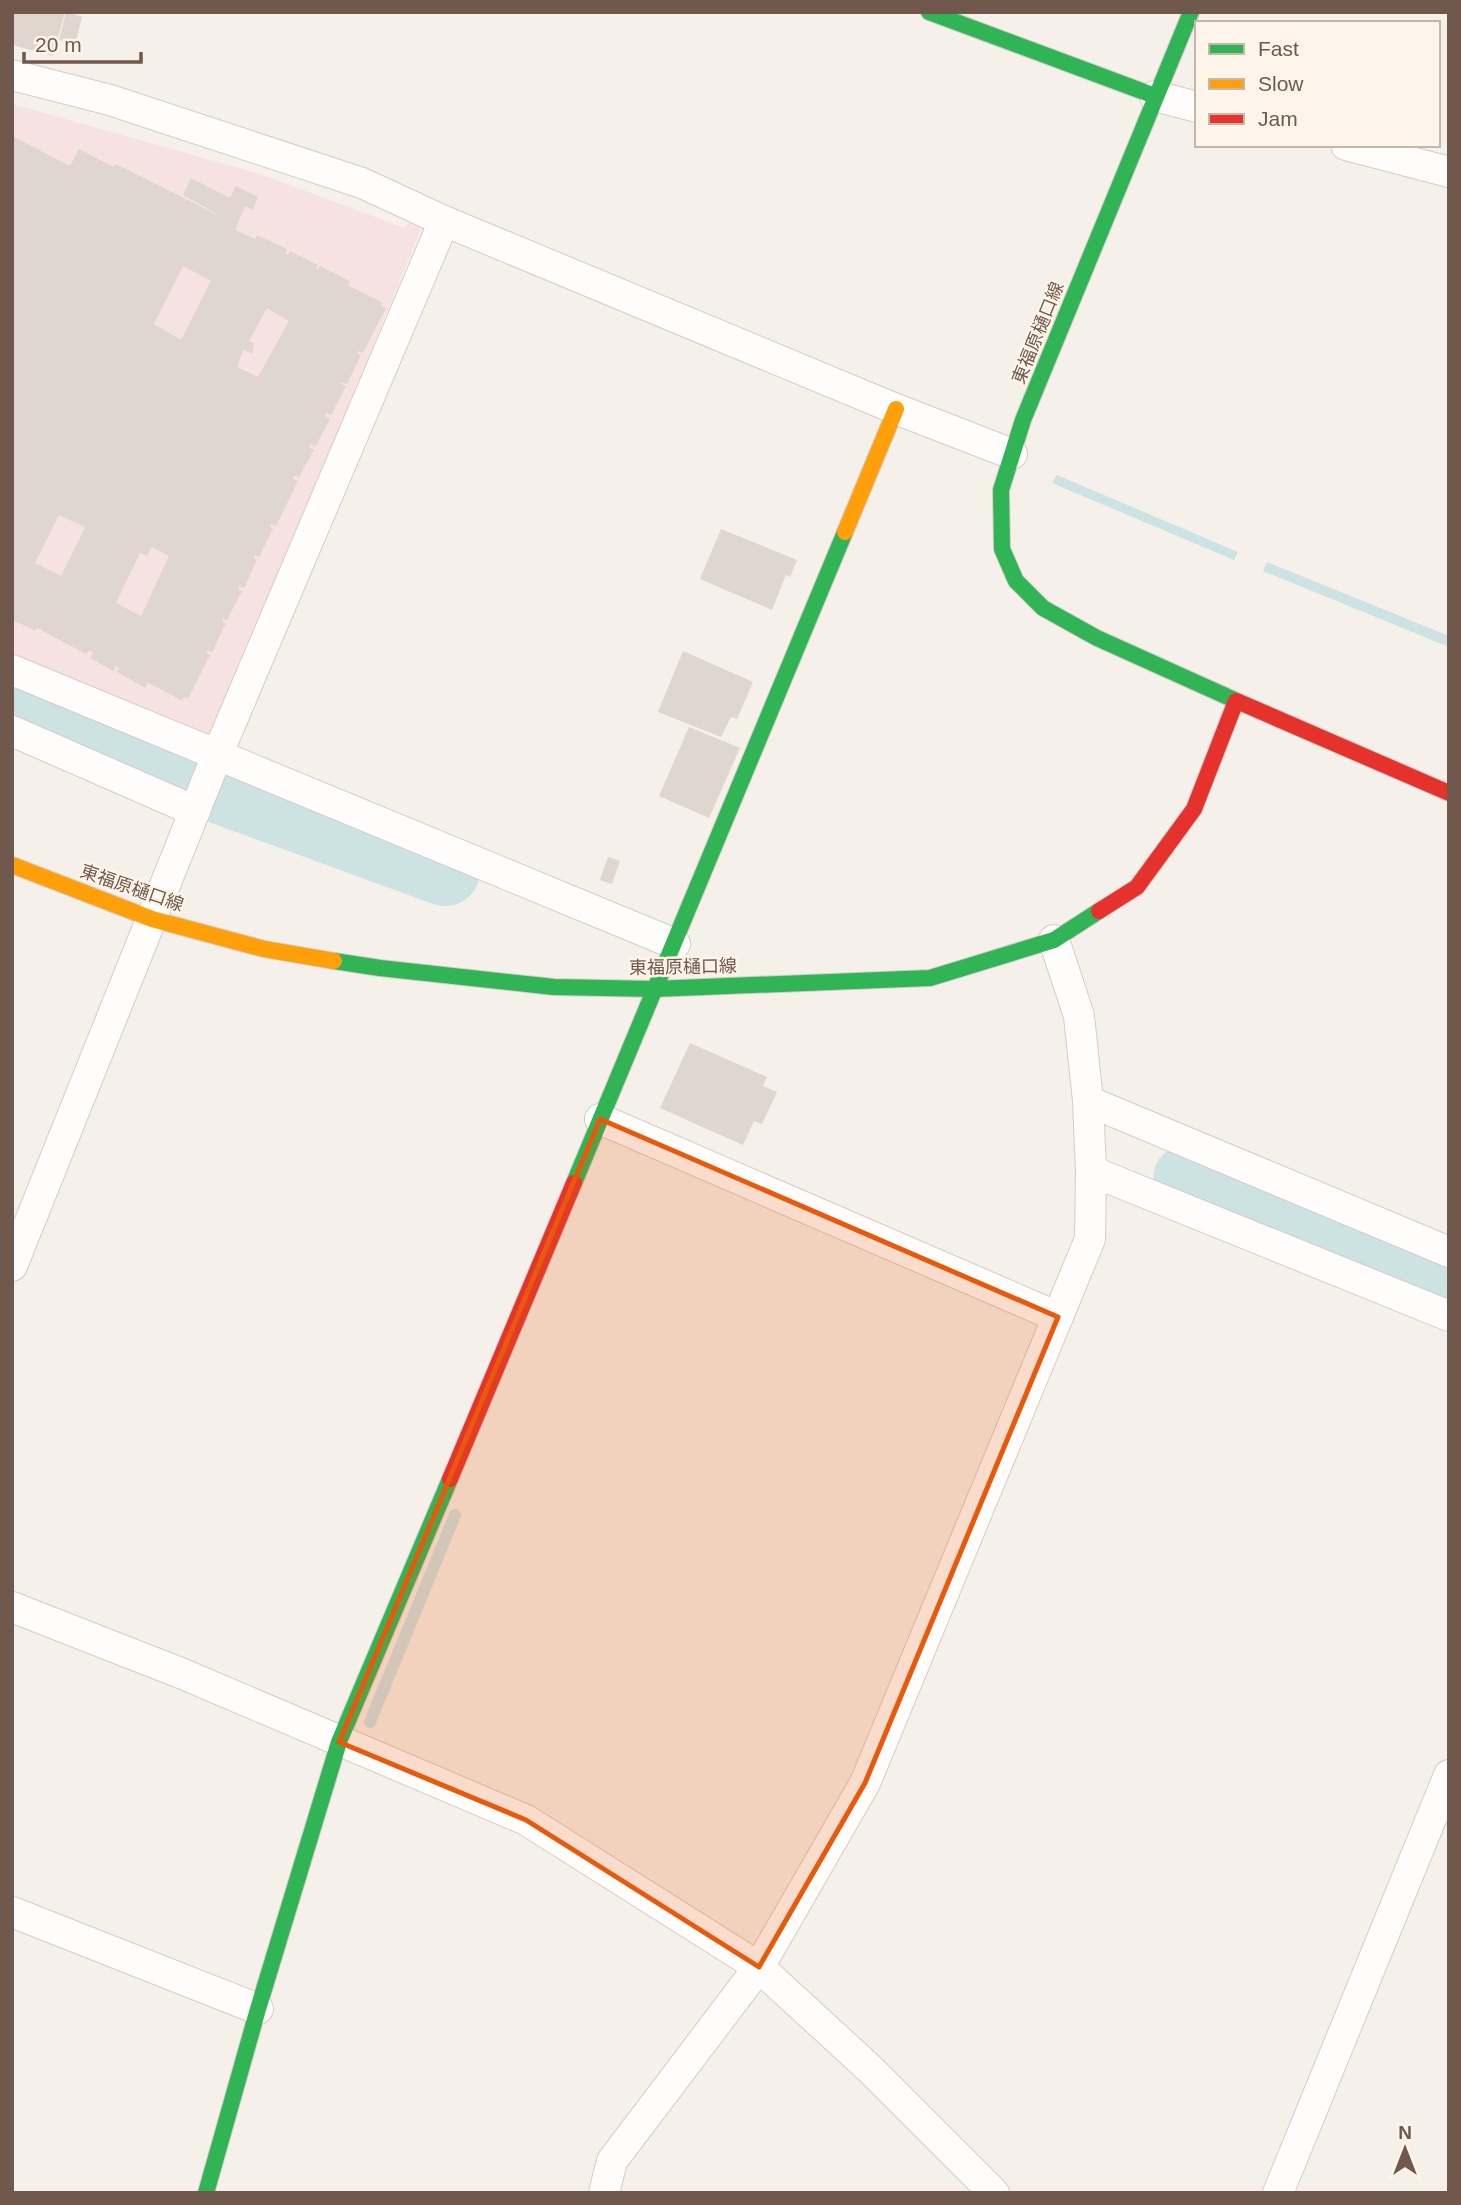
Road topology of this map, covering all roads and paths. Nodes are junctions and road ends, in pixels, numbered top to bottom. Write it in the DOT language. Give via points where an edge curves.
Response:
graph roads {
  1 [pos="929,12"];
  2 [pos="1191,12"];
  3 [pos="12,75"];
  4 [pos="1155,96"];
  5 [pos="1195,106"];
  6 [pos="1354,147"];
  7 [pos="1449,172"];
  8 [pos="444,221"];
  9 [pos="896,409"];
  10 [pos="1012,454"];
  11 [pos="12,670"];
  12 [pos="1236,701"];
  13 [pos="12,731"];
  14 [pos="216,757"];
  15 [pos="1449,793"];
  16 [pos="197,807"];
  17 [pos="12,865"];
  18 [pos="152,919"];
  19 [pos="1054,940"];
  20 [pos="675,944"];
  21 [pos="654,989"];
  22 [pos="1088,1101"];
  23 [pos="600,1119"];
  24 [pos="1091,1171"];
  25 [pos="1449,1252"];
  26 [pos="12,1266"];
  27 [pos="1058,1317"];
  28 [pos="1449,1317"];
  29 [pos="12,1607"];
  30 [pos="339,1742"];
  31 [pos="1449,1775"];
  32 [pos="12,1912"];
  33 [pos="759,1967"];
  34 [pos="258,2009"];
  35 [pos="206,2193"];
  36 [pos="604,2193"];
  37 [pos="994,2193"];
  38 [pos="1278,2193"];
  1 -- 4 [label="main road"];
  2 -- 4 [label="main road, 東福原樋口線"];
  3 -- 8 [label="street" via="110,100 362,183"];
  4 -- 5 [label="street"];
  4 -- 10 [label="main road, 東福原樋口線"];
  6 -- 7 [label="street"];
  8 -- 9 [label="street"];
  8 -- 14 [label="street"];
  9 -- 10 [label="street"];
  9 -- 20 [label="main road"];
  10 -- 12 [label="main road, 東福原樋口線" via="1001,490 1002,549 1016,581 1043,608 1097,638"];
  11 -- 14 [label="street"];
  12 -- 15 [label="main road, 東福原樋口線"];
  12 -- 19 [label="main road, 東福原樋口線" via="1194,809 1137,887"];
  13 -- 16 [label="street"];
  14 -- 16 [label="street"];
  14 -- 20 [label="street"];
  16 -- 18 [label="street"];
  17 -- 18 [label="main road, 東福原樋口線"];
  18 -- 21 [label="main road, 東福原樋口線" via="264,949 380,968 554,987"];
  18 -- 26 [label="street"];
  19 -- 21 [label="main road, 東福原樋口線" via="930,978"];
  19 -- 22 [label="street" via="1079,1016"];
  20 -- 21 [label="main road"];
  21 -- 23 [label="main road"];
  22 -- 24 [label="street"];
  22 -- 25 [label="street"];
  23 -- 27 [label="street"];
  23 -- 30 [label="main road"];
  24 -- 27 [label="street" via="1090,1239"];
  24 -- 28 [label="street"];
  27 -- 33 [label="street" via="865,1783"];
  29 -- 30 [label="street"];
  30 -- 33 [label="street" via="526,1820"];
  30 -- 34 [label="main road"];
  31 -- 38 [label="street"];
  32 -- 34 [label="street"];
  33 -- 36 [label="street" via="612,2161"];
  33 -- 37 [label="street"];
  34 -- 35 [label="main road"];
}
